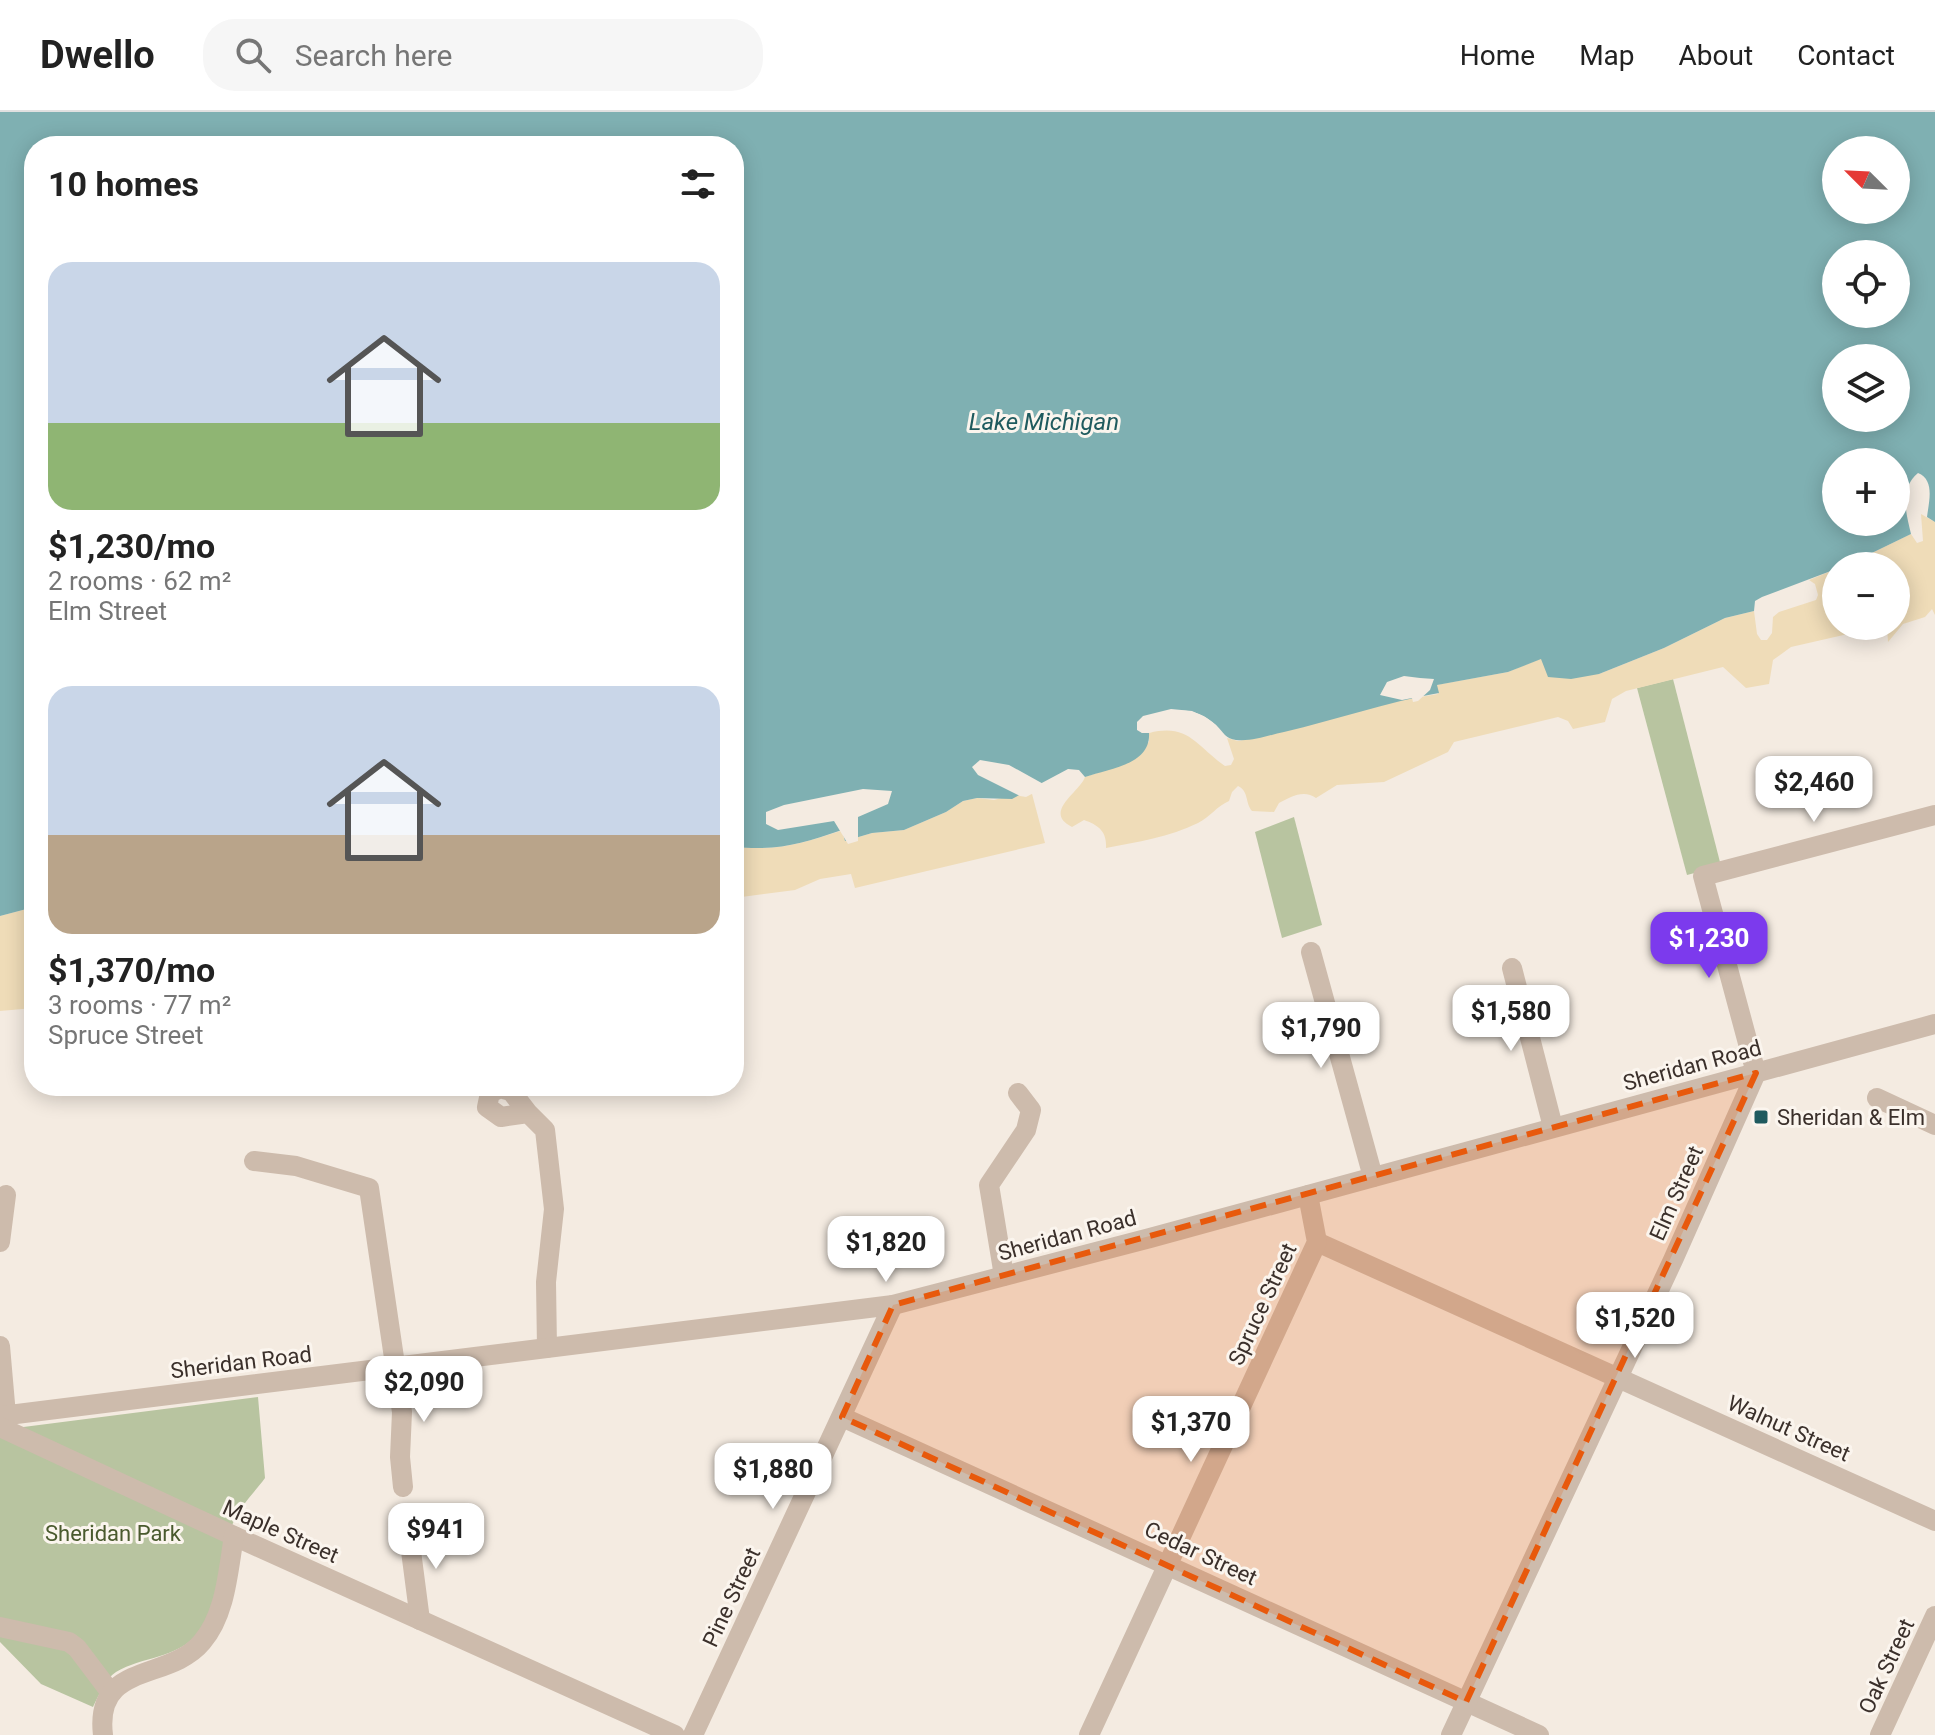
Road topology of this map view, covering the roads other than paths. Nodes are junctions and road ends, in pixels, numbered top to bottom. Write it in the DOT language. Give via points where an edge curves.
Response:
graph roads {
  1 [pos="1935,815"];
  2 [pos="1311,952"];
  3 [pos="1512,968"];
  4 [pos="1935,1024"];
  5 [pos="1756,1073"];
  6 [pos="1018,1093"];
  7 [pos="1877,1098"];
  8 [pos="528,1113"];
  9 [pos="1935,1125"];
  10 [pos="1553,1127"];
  11 [pos="254,1161"];
  12 [pos="1373,1177"];
  13 [pos="6,1195"];
  14 [pos="1308,1195"];
  15 [pos="0,1242"];
  16 [pos="1317,1242"];
  17 [pos="1004,1276"];
  18 [pos="893,1305"];
  19 [pos="0,1346"];
  20 [pos="547,1348"];
  21 [pos="395,1367"];
  22 [pos="1617,1376"];
  23 [pos="842,1417"];
  24 [pos="2,1419"];
  25 [pos="403,1487"];
  26 [pos="1935,1521"];
  27 [pos="408,1528"];
  28 [pos="234,1536"];
  29 [pos="1169,1564"];
  30 [pos="1935,1616"];
  31 [pos="420,1620"];
  32 [pos="0,1627"];
  33 [pos="111,1693"];
  34 [pos="1466,1702"];
  35 [pos="103,1735"];
  36 [pos="675,1735"];
  37 [pos="693,1735"];
  38 [pos="1089,1735"];
  39 [pos="1451,1735"];
  40 [pos="1539,1735"];
  41 [pos="1880,1735"];
  1 -- 5 [label="street" via="1703,876"];
  2 -- 12 [label="street"];
  3 -- 10 [label="street"];
  4 -- 5 [label="street, Sheridan Road"];
  5 -- 10 [label="street, Sheridan Road"];
  5 -- 22 [label="street, Elm Street"];
  6 -- 17 [label="street" via="1031,1110 1026,1130 989,1185"];
  7 -- 9 [label="street"];
  8 -- 20 [label="street" via="545,1130 554,1209 546,1282"];
  10 -- 12 [label="street, Sheridan Road"];
  11 -- 21 [label="street" via="296,1166 369,1188"];
  12 -- 14 [label="street, Sheridan Road"];
  13 -- 15 [label="street"];
  14 -- 16 [label="street, Spruce Street"];
  14 -- 17 [label="street, Sheridan Road"];
  16 -- 22 [label="street, Walnut Street"];
  16 -- 29 [label="street, Spruce Street"];
  17 -- 18 [label="street, Sheridan Road"];
  18 -- 20 [label="street, Sheridan Road"];
  18 -- 23 [label="street, Pine Street"];
  19 -- 24 [label="street"];
  20 -- 21 [label="street, Sheridan Road"];
  21 -- 24 [label="street, Sheridan Road"];
  21 -- 25 [label="street"];
  22 -- 26 [label="street, Walnut Street"];
  22 -- 34 [label="street, Elm Street"];
  23 -- 29 [label="street, Cedar Street"];
  23 -- 37 [label="street, Pine Street"];
  24 -- 28 [label="street, Maple Street"];
  27 -- 31 [label="street"];
  28 -- 31 [label="street, Maple Street"];
  28 -- 33 [label="street" via="220,1609 200,1645 117,1685"];
  29 -- 34 [label="street, Cedar Street"];
  29 -- 38 [label="street, Spruce Street"];
  30 -- 41 [label="street, Oak Street"];
  31 -- 36 [label="street, Maple Street"];
  32 -- 33 [label="street" via="69,1642"];
  33 -- 35 [label="street"];
  34 -- 39 [label="street, Elm Street"];
  34 -- 40 [label="street, Cedar Street"];
}
